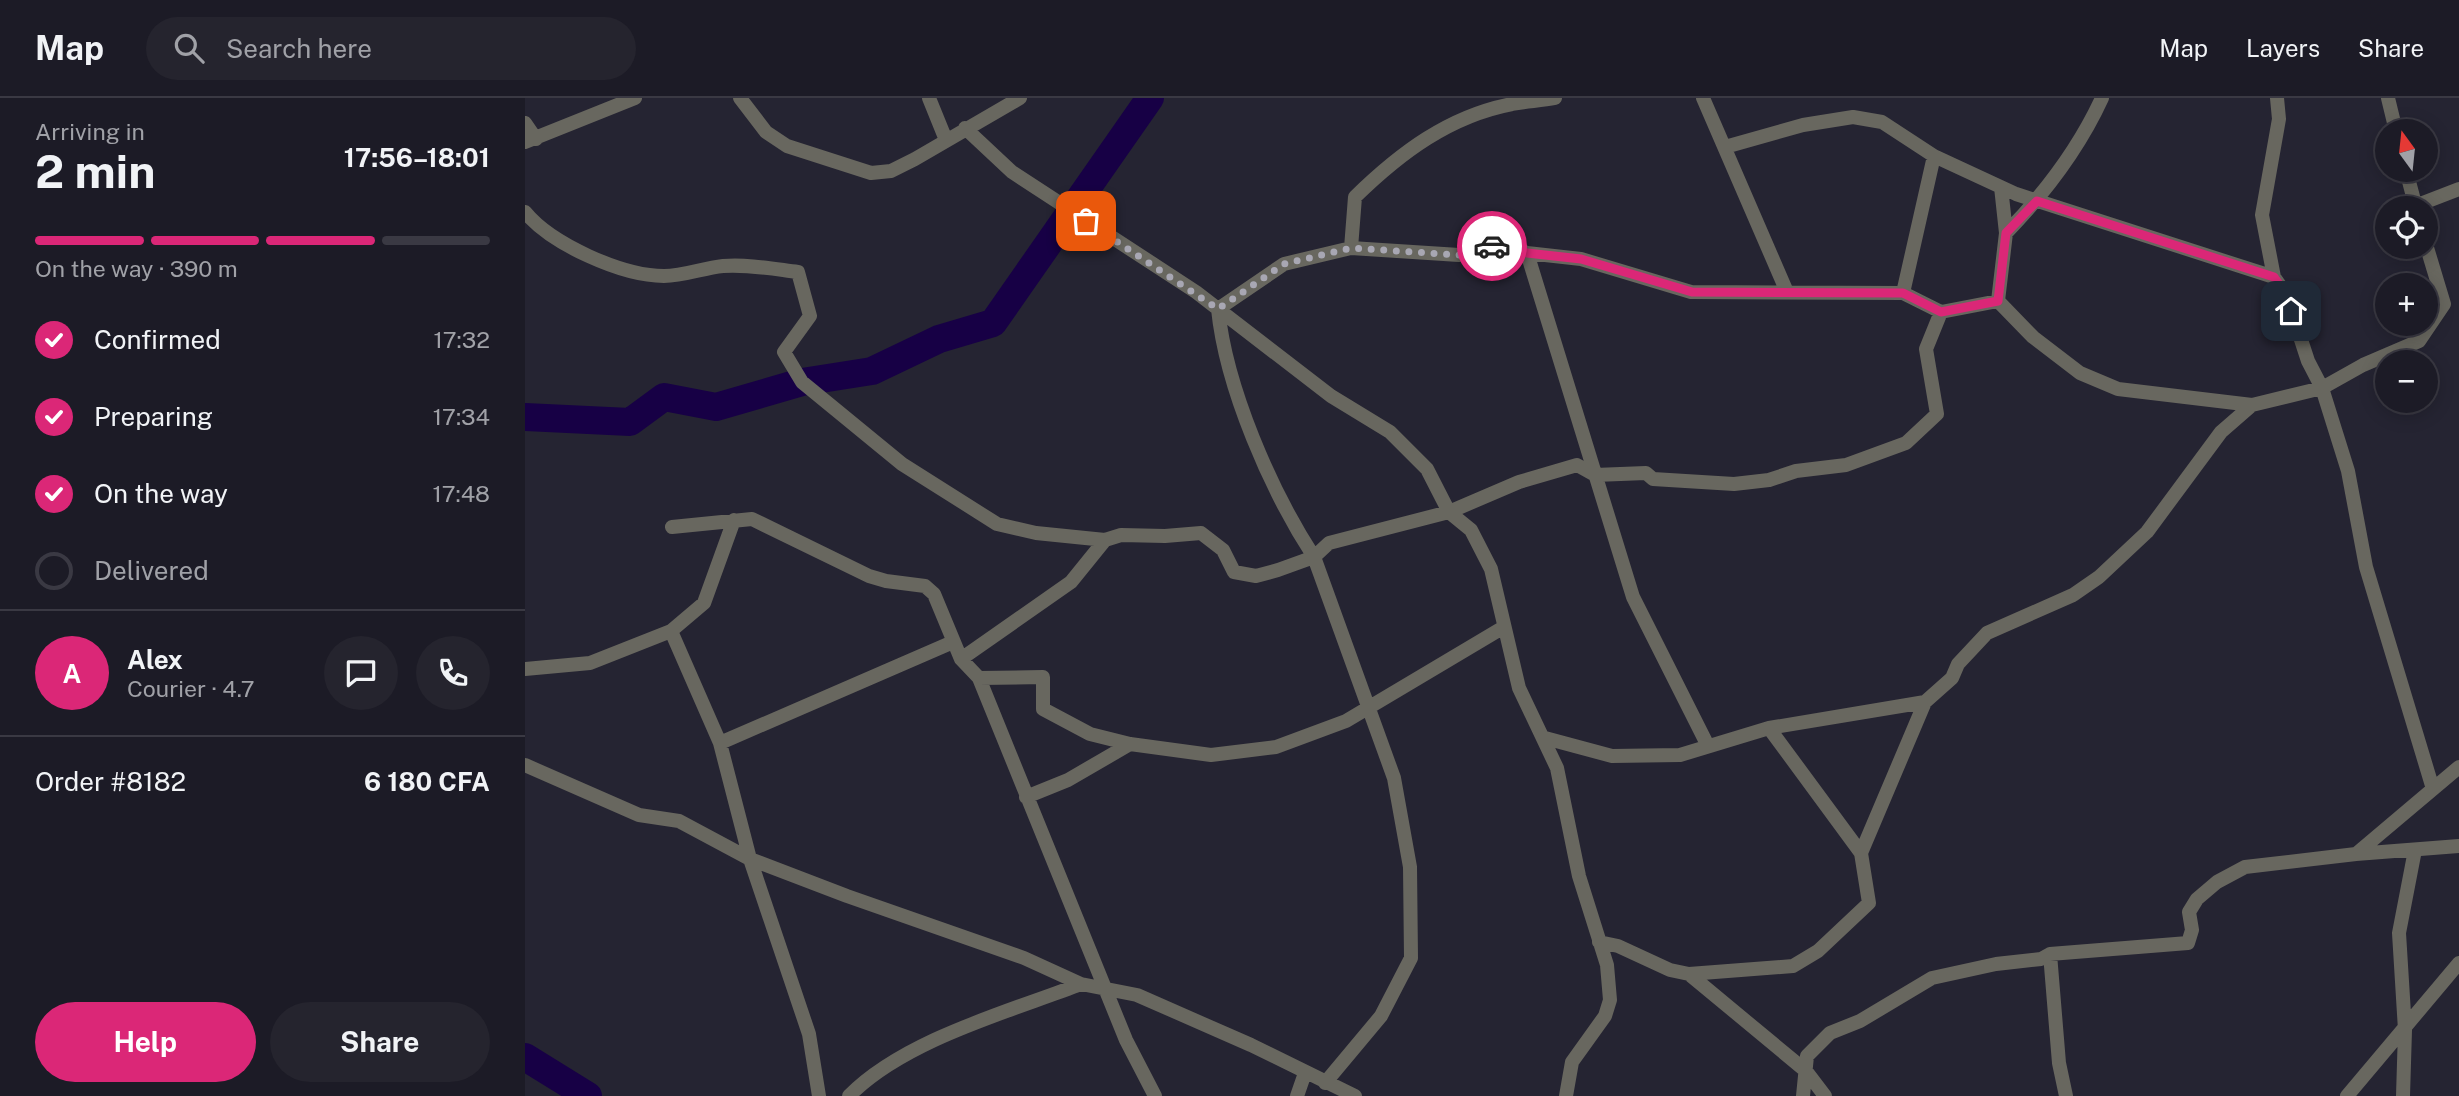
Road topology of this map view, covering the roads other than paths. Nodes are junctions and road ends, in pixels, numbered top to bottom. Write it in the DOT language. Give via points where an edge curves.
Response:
graph roads {
  1 [pos="635,98"];
  2 [pos="740,98"];
  3 [pos="929,98"];
  4 [pos="1020,98"];
  5 [pos="1555,98"];
  6 [pos="1703,98"];
  7 [pos="2102,98"];
  8 [pos="2277,98"];
  9 [pos="2388,98"];
  10 [pos="1509,101"];
  11 [pos="2393,119"];
  12 [pos="525,123"];
  13 [pos="965,128"];
  14 [pos="946,140"];
  15 [pos="530,141"];
  16 [pos="1725,147"];
  17 [pos="1934,156"];
  18 [pos="2001,187"];
  19 [pos="2459,189"];
  20 [pos="2438,198"];
  21 [pos="2037,201"];
  22 [pos="525,212"];
  23 [pos="2006,233"];
  24 [pos="1351,248"];
  25 [pos="1527,253"];
  26 [pos="2430,259"];
  27 [pos="2274,277"];
  28 [pos="1787,292"];
  29 [pos="1903,293"];
  30 [pos="1998,301"];
  31 [pos="1218,309"];
  32 [pos="1941,312"];
  33 [pos="2322,388"];
  34 [pos="2252,405"];
  35 [pos="1595,475"];
  36 [pos="1449,512"];
  37 [pos="734,520"];
  38 [pos="673,527"];
  39 [pos="1105,540"];
  40 [pos="1314,557"];
  41 [pos="1504,627"];
  42 [pos="671,631"];
  43 [pos="953,642"];
  44 [pos="961,659"];
  45 [pos="525,669"];
  46 [pos="979,678"];
  47 [pos="1925,702"];
  48 [pos="1369,706"];
  49 [pos="1769,728"];
  50 [pos="1545,738"];
  51 [pos="720,743"];
  52 [pos="1130,744"];
  53 [pos="1708,746"];
  54 [pos="525,765"];
  55 [pos="2459,767"];
  56 [pos="2433,789"];
  57 [pos="1026,797"];
  58 [pos="2459,846"];
  59 [pos="2415,850"];
  60 [pos="1861,853"];
  61 [pos="2356,854"];
  62 [pos="750,859"];
  63 [pos="1599,942"];
  64 [pos="2050,954"];
  65 [pos="2459,963"];
  66 [pos="1689,974"];
  67 [pos="1081,984"];
  68 [pos="1106,990"];
  69 [pos="2405,1030"];
  70 [pos="1806,1071"];
  71 [pos="1305,1073"];
  72 [pos="1325,1083"];
  73 [pos="819,1096"];
  74 [pos="849,1096"];
  75 [pos="1155,1096"];
  76 [pos="1297,1096"];
  77 [pos="1355,1096"];
  78 [pos="1566,1096"];
  79 [pos="1803,1096"];
  80 [pos="1825,1096"];
  81 [pos="2066,1096"];
  82 [pos="2347,1096"];
  83 [pos="2403,1096"];
  1 -- 15 [label="street"];
  2 -- 14 [label="street" via="766,132 787,146 871,173 891,171"];
  3 -- 14 [label="street"];
  4 -- 13 [label="street"];
  5 -- 10 [label="street"];
  6 -- 16 [label="street"];
  7 -- 21 [label="street"];
  8 -- 27 [label="street" via="2279,119 2262,215"];
  9 -- 11 [label="street"];
  10 -- 24 [label="street" via="1438,131 1388,165 1355,197"];
  12 -- 15 [label="street"];
  13 -- 14 [label="street"];
  13 -- 31 [label="street" via="1012,172"];
  16 -- 17 [label="street" via="1803,125 1853,117 1882,122"];
  16 -- 28 [label="street"];
  17 -- 18 [label="street"];
  17 -- 29 [label="street"];
  18 -- 21 [label="street"];
  18 -- 23 [label="street"];
  19 -- 20 [label="street"];
  21 -- 23 [label="street"];
  21 -- 27 [label="street"];
  22 -- 39 [label="street" via="535,225 586,255 642,275 723,267 798,272 810,316 784,352 802,382 902,464 997,524"];
  23 -- 30 [label="street"];
  24 -- 25 [label="street" via="1459,255 1502,243"];
  24 -- 31 [label="street" via="1284,264"];
  25 -- 28 [label="street" via="1581,259 1692,292"];
  25 -- 35 [label="street"];
  26 -- 33 [label="street" via="2444,304 2419,341"];
  27 -- 33 [label="street" via="2286,294"];
  28 -- 29 [label="street"];
  29 -- 32 [label="street"];
  30 -- 32 [label="street"];
  30 -- 34 [label="street" via="2033,338 2080,373 2118,389"];
  31 -- 36 [label="street" via="1331,396 1411,450 1427,469"];
  31 -- 40 [label="street" via="1222,348 1250,429"];
  32 -- 35 [label="street" via="1926,349 1937,414 1906,443 1846,466 1734,484 1653,479 1646,473"];
  33 -- 34 [label="street"];
  33 -- 56 [label="street" via="2348,471 2366,567"];
  34 -- 47 [label="street" via="2221,432 2147,532 2099,577 2073,595 1987,633 1958,664 1952,678"];
  35 -- 36 [label="street" via="1577,465 1559,469"];
  35 -- 53 [label="street" via="1633,597"];
  36 -- 40 [label="street" via="1329,543"];
  36 -- 41 [label="street" via="1471,530 1491,569"];
  37 -- 38 [label="street"];
  37 -- 42 [label="street" via="704,603"];
  37 -- 43 [label="street" via="752,519 869,576 925,586 934,594"];
  39 -- 40 [label="street" via="1121,535 1201,533 1223,550 1234,572 1256,576"];
  39 -- 44 [label="street" via="1071,582"];
  40 -- 48 [label="street"];
  41 -- 48 [label="street"];
  41 -- 50 [label="street" via="1519,688"];
  42 -- 45 [label="street" via="590,663"];
  42 -- 51 [label="street"];
  43 -- 44 [label="street"];
  43 -- 51 [label="street"];
  44 -- 46 [label="street"];
  46 -- 52 [label="street" via="1043,677 1042,709 1090,734"];
  46 -- 57 [label="street"];
  47 -- 49 [label="street"];
  47 -- 60 [label="street"];
  48 -- 52 [label="street" via="1346,721 1276,747 1211,755"];
  48 -- 72 [label="street" via="1394,778 1410,867 1411,958 1381,1017"];
  49 -- 53 [label="street"];
  49 -- 60 [label="street"];
  50 -- 53 [label="street" via="1612,756 1679,755"];
  50 -- 63 [label="street" via="1557,768 1579,876"];
  51 -- 62 [label="street"];
  52 -- 57 [label="street" via="1068,780"];
  54 -- 62 [label="street" via="639,815 679,821"];
  55 -- 56 [label="street"];
  56 -- 61 [label="street"];
  57 -- 68 [label="street"];
  58 -- 59 [label="street"];
  59 -- 61 [label="street"];
  59 -- 69 [label="street" via="2399,933"];
  60 -- 66 [label="street" via="1869,903 1818,951 1793,967"];
  61 -- 64 [label="street" via="2245,867 2217,881 2189,912 2192,930 2188,943"];
  62 -- 67 [label="street" via="1024,958"];
  62 -- 73 [label="street" via="809,1034"];
  63 -- 66 [label="street"];
  63 -- 78 [label="street" via="1607,965 1610,1000 1605,1016 1572,1062"];
  64 -- 70 [label="street" via="1932,978 1860,1021 1830,1032 1807,1056"];
  64 -- 81 [label="street"];
  65 -- 69 [label="street"];
  66 -- 70 [label="street"];
  67 -- 68 [label="street"];
  67 -- 74 [label="street" via="925,1045 894,1060"];
  68 -- 71 [label="street" via="1137,995"];
  68 -- 75 [label="street"];
  69 -- 82 [label="street"];
  69 -- 83 [label="street"];
  70 -- 79 [label="street"];
  70 -- 80 [label="street"];
  71 -- 72 [label="street"];
  71 -- 76 [label="street"];
  72 -- 77 [label="street"];
}
